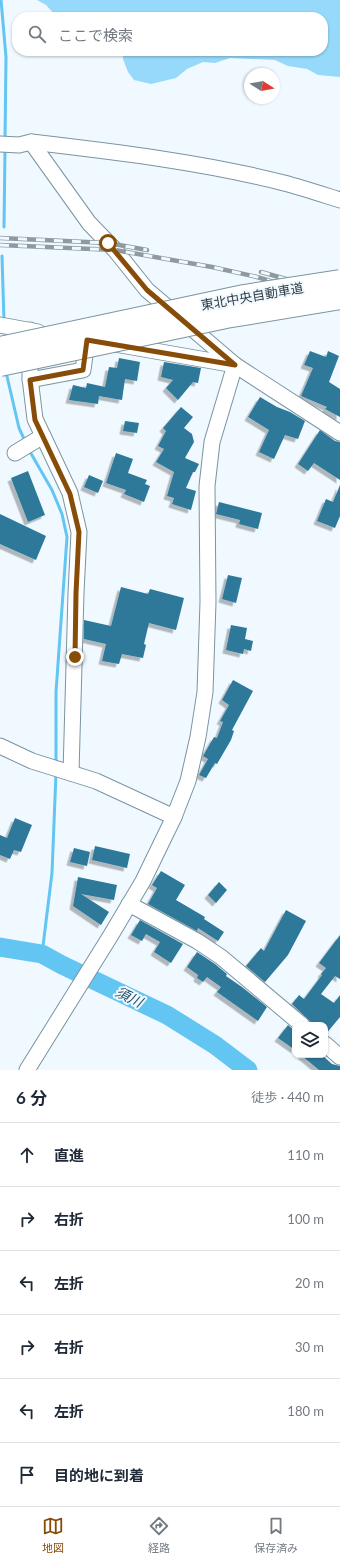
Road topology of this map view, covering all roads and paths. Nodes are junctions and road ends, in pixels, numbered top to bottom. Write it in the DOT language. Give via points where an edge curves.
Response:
graph roads {
  1 [pos="25,143"];
  2 [pos="0,144"];
  3 [pos="340,200"];
  4 [pos="340,281"];
  5 [pos="340,298"];
  6 [pos="0,325"];
  7 [pos="27,330"];
  8 [pos="87,340"];
  9 [pos="0,348"];
  10 [pos="0,365"];
  11 [pos="235,365"];
  12 [pos="30,380"];
  13 [pos="340,433"];
  14 [pos="39,439"];
  15 [pos="16,453"];
  16 [pos="0,746"];
  17 [pos="61,770"];
  18 [pos="174,817"];
  19 [pos="129,904"];
  20 [pos="298,1022"];
  21 [pos="328,1046"];
  22 [pos="340,1056"];
  23 [pos="27,1070"];
  1 -- 2 [label="street"];
  1 -- 3 [label="street" via="140,155 218,169 284,183"];
  1 -- 11 [label="street" via="147,290"];
  4 -- 9 [label="highway, 東北中央自動車道, bridge" via="244,296"];
  5 -- 10 [label="highway, 東北中央自動車道, bridge" via="226,317"];
  6 -- 7 [label="street"];
  7 -- 8 [label="street"];
  7 -- 12 [label="street"];
  8 -- 11 [label="street"];
  8 -- 12 [label="street" via="83,370"];
  11 -- 13 [label="street"];
  11 -- 18 [label="street" via="212,442 207,486 208,602 205,692 188,781"];
  12 -- 14 [label="street"];
  14 -- 15 [label="street"];
  14 -- 17 [label="street" via="70,494 79,532"];
  16 -- 17 [label="street" via="32,761"];
  17 -- 18 [label="street" via="96,781"];
  18 -- 19 [label="street"];
  19 -- 20 [label="street" via="221,957"];
  19 -- 23 [label="street"];
  21 -- 22 [label="street"];
}
